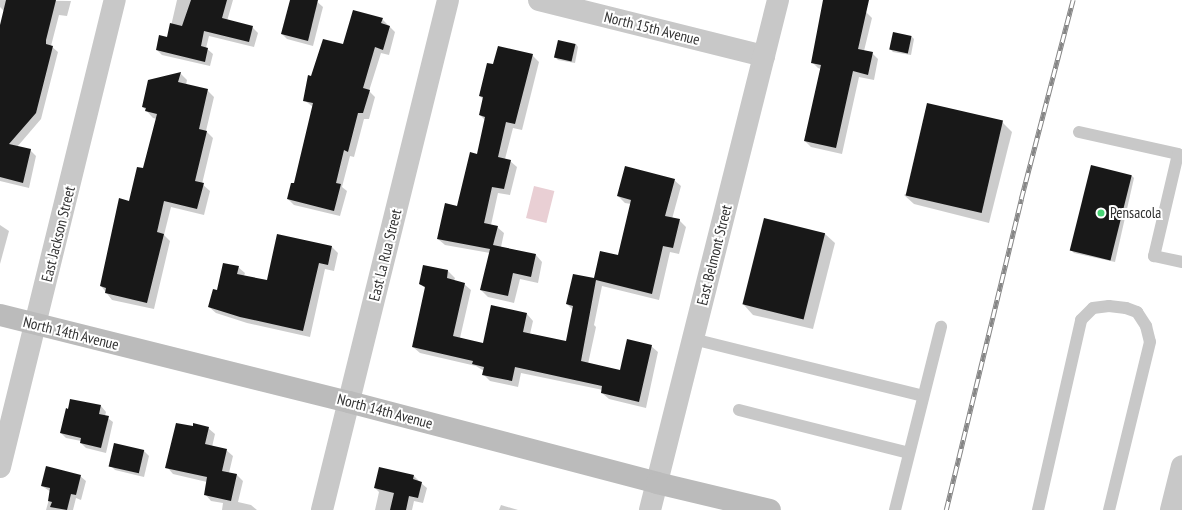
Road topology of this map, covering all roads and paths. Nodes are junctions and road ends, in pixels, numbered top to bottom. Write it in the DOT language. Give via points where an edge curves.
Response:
graph roads {
  1 [pos="115,0"];
  2 [pos="448,0"];
  3 [pos="539,0"];
  4 [pos="778,0"];
  5 [pos="764,56"];
  6 [pos="1079,132"];
  7 [pos="1182,262"];
  8 [pos="0,315"];
  9 [pos="35,324"];
  10 [pos="941,327"];
  11 [pos="693,339"];
  12 [pos="923,396"];
  13 [pos="349,402"];
  14 [pos="738,410"];
  15 [pos="909,453"];
  16 [pos="1182,466"];
  17 [pos="0,467"];
  18 [pos="657,483"];
  19 [pos="1176,500"];
  20 [pos="322,510"];
  21 [pos="650,510"];
  22 [pos="770,510"];
  23 [pos="895,510"];
  24 [pos="1038,510"];
  25 [pos="1109,510"];
  1 -- 9 [label="street, East Jackson Street"];
  2 -- 13 [label="street, East La Rua Street"];
  3 -- 5 [label="street, North 15th Avenue"];
  4 -- 5 [label="street, East Belmont Street"];
  5 -- 11 [label="street, East Belmont Street"];
  6 -- 7 [label="lane" via="1178,154 1154,256"];
  8 -- 9 [label="street, North 14th Avenue"];
  9 -- 13 [label="street, North 14th Avenue"];
  9 -- 17 [label="street, East Jackson Street"];
  10 -- 12 [label="lane"];
  11 -- 12 [label="lane"];
  11 -- 18 [label="street, East Belmont Street"];
  12 -- 15 [label="lane"];
  13 -- 18 [label="street, North 14th Avenue"];
  13 -- 20 [label="street, East La Rua Street"];
  14 -- 15 [label="lane"];
  15 -- 23 [label="lane"];
  16 -- 19 [label="street"];
  18 -- 21 [label="street, East Belmont Street"];
  18 -- 22 [label="street, North 14th Avenue"];
  24 -- 25 [label="lane" via="1081,320 1093,308 1109,306 1137,312 1146,326 1150,342"];
}
